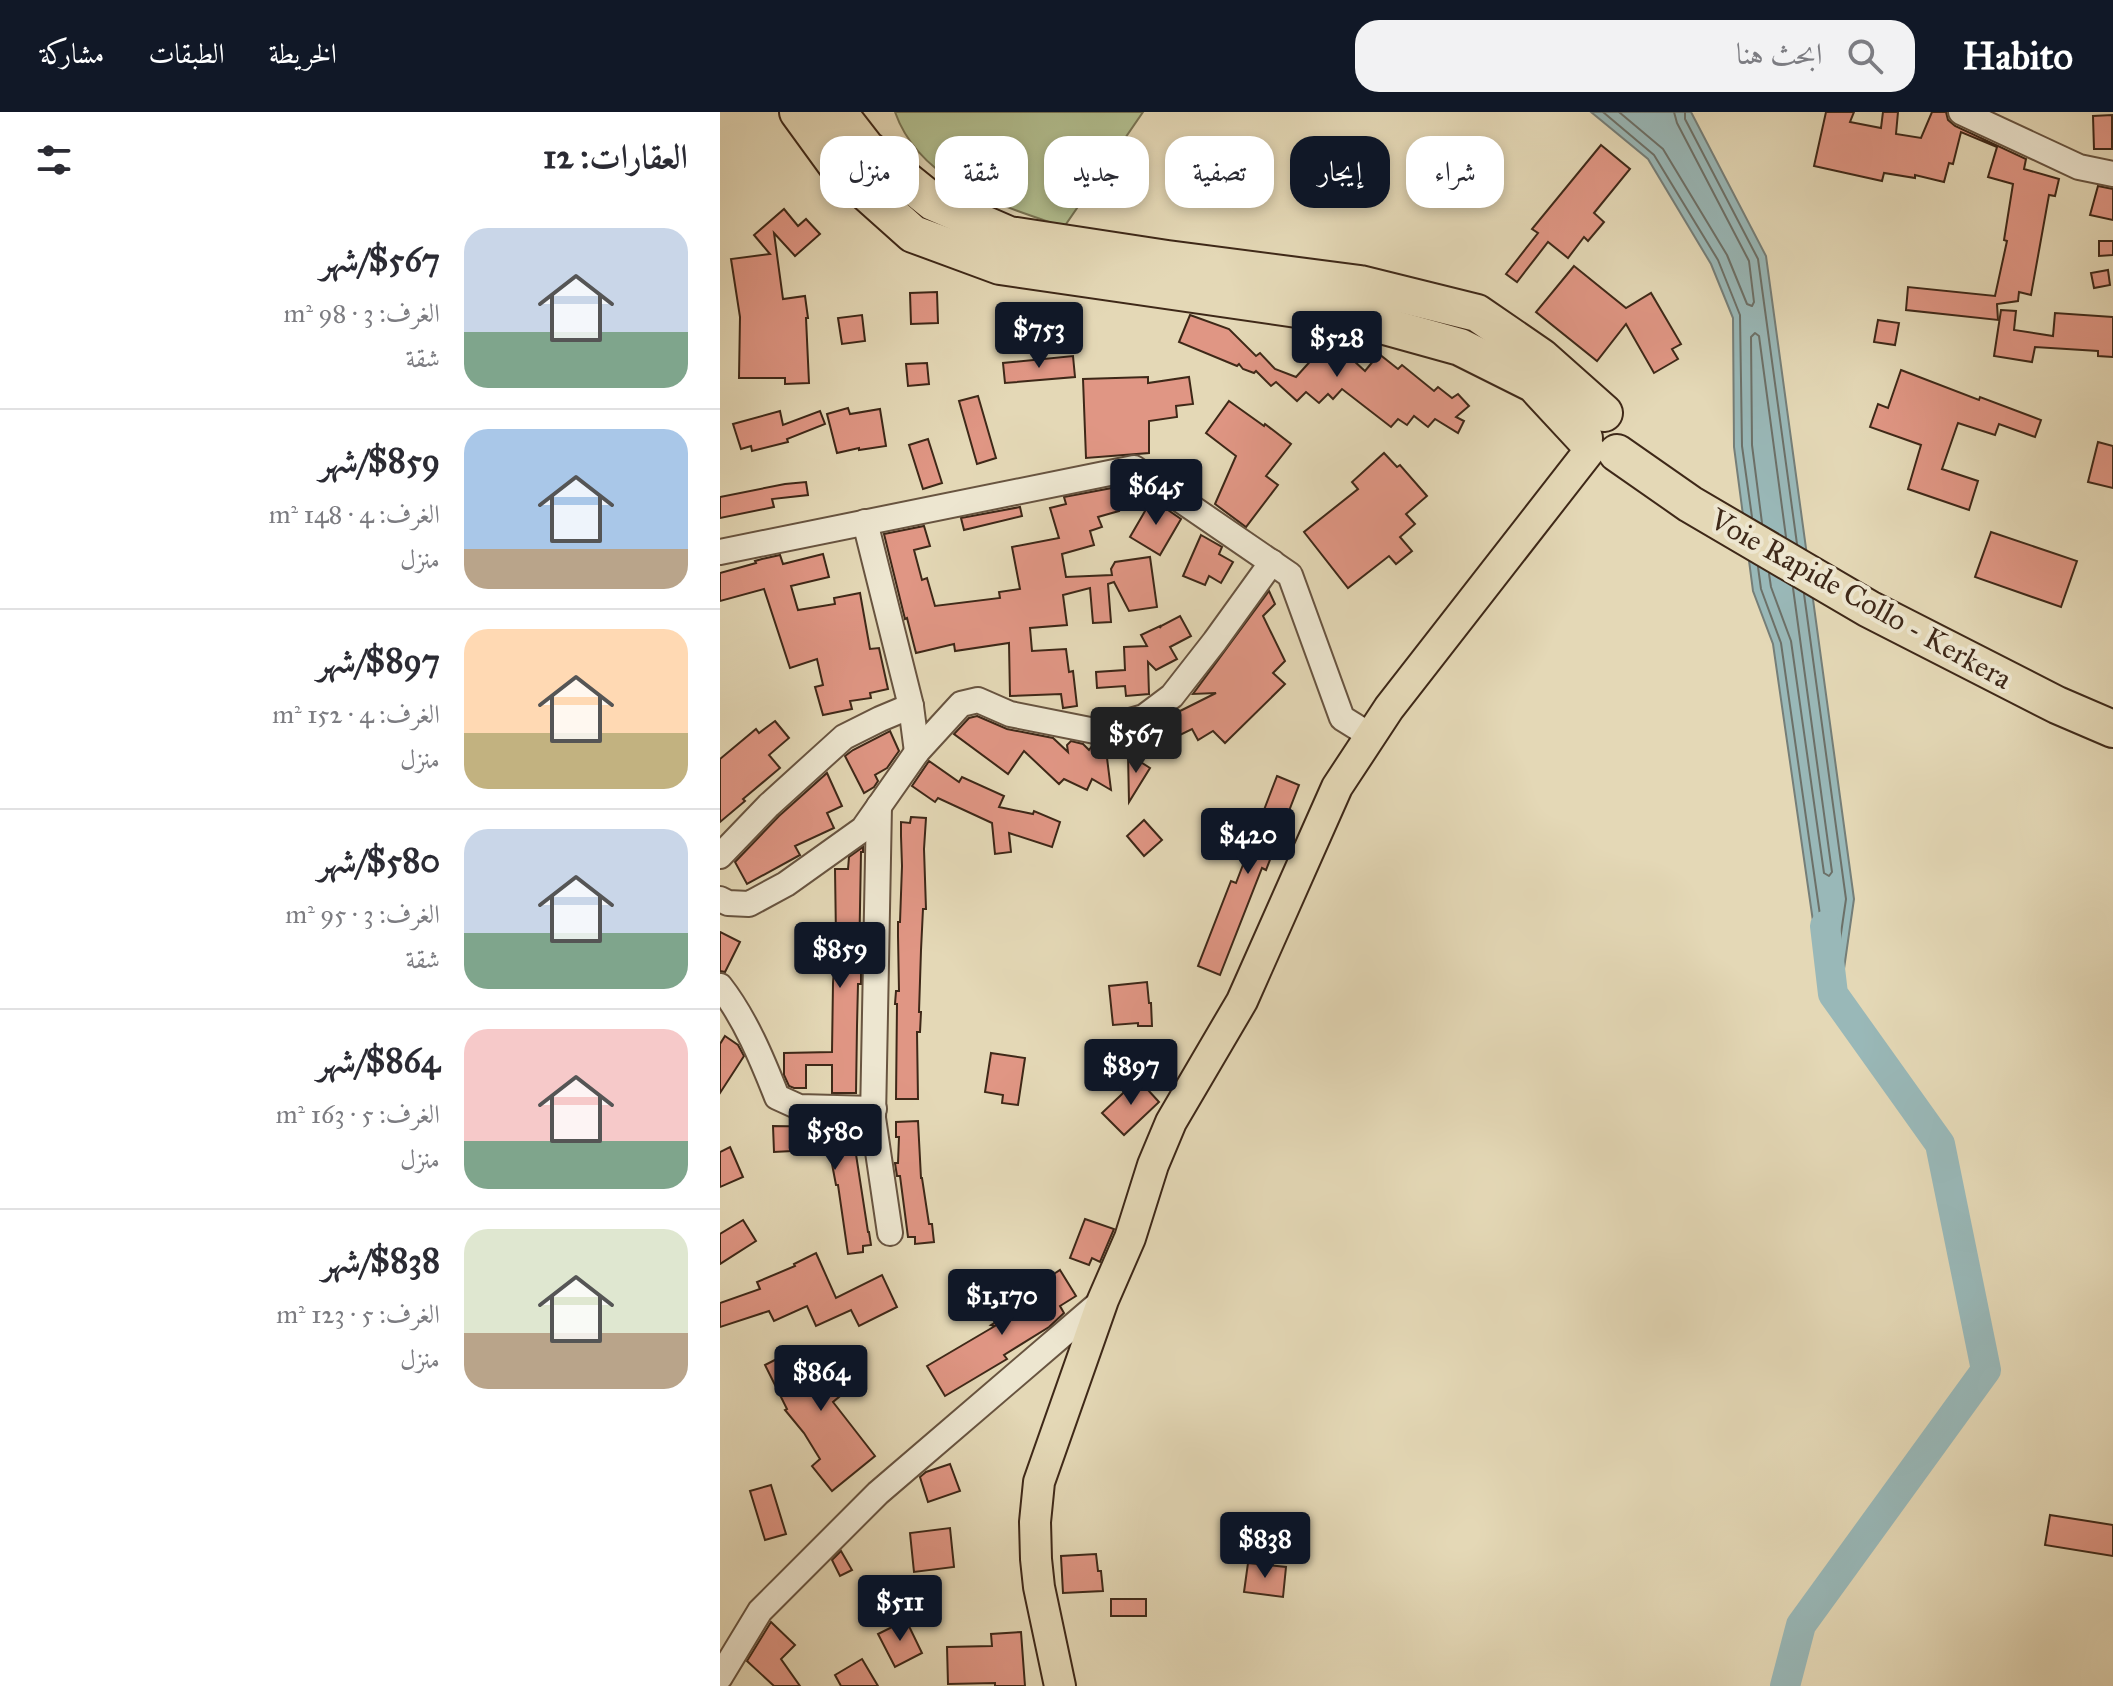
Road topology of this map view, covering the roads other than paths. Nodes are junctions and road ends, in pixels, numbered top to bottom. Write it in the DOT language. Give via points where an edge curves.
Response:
graph roads {
  1 [pos="798,112"];
  2 [pos="838,112"];
  3 [pos="1961,112"];
  4 [pos="2113,174"];
  5 [pos="1604,438"];
  6 [pos="865,522"];
  7 [pos="720,552"];
  8 [pos="1272,562"];
  9 [pos="1866,597"];
  10 [pos="911,706"];
  11 [pos="2113,706"];
  12 [pos="2113,729"];
  13 [pos="1371,736"];
  14 [pos="917,752"];
  15 [pos="879,806"];
  16 [pos="720,856"];
  17 [pos="720,899"];
  18 [pos="720,986"];
  19 [pos="874,1109"];
  20 [pos="890,1233"];
  21 [pos="1103,1300"];
  22 [pos="720,1677"];
  23 [pos="1060,1686"];
  1 -- 5 [label="highway, Voie Rapide Collo - Kerkera" via="838,167 913,234 1000,266 1352,317 1460,347 1534,384"];
  2 -- 5 [label="highway, Voie Rapide Collo - Kerkera" via="866,148 933,202 1009,235 1360,284 1477,313 1541,357"];
  3 -- 4 [label="street" via="2079,167"];
  5 -- 9 [label="highway, Voie Rapide Collo - Kerkera"];
  5 -- 13 [label="main road"];
  6 -- 7 [label="street"];
  6 -- 8 [label="street" via="1134,468"];
  6 -- 10 [label="street"];
  8 -- 13 [label="street" via="1290,575 1342,718"];
  8 -- 14 [label="street" via="1172,696 1144,717 1095,731 1010,714 978,700 961,704"];
  9 -- 11 [label="highway, Voie Rapide Collo - Kerkera"];
  9 -- 12 [label="highway, Voie Rapide Collo - Kerkera" via="2057,705"];
  10 -- 14 [label="street"];
  10 -- 16 [label="street" via="844,737"];
  13 -- 21 [label="main road" via="1337,787 1242,1001 1171,1122"];
  14 -- 15 [label="street"];
  15 -- 17 [label="street" via="863,829 786,884 749,904"];
  15 -- 19 [label="street"];
  18 -- 19 [label="street" via="777,1097 799,1107"];
  19 -- 20 [label="street"];
  21 -- 22 [label="street" via="878,1493 760,1611"];
  21 -- 23 [label="main road" via="1039,1482 1036,1559"];
}
